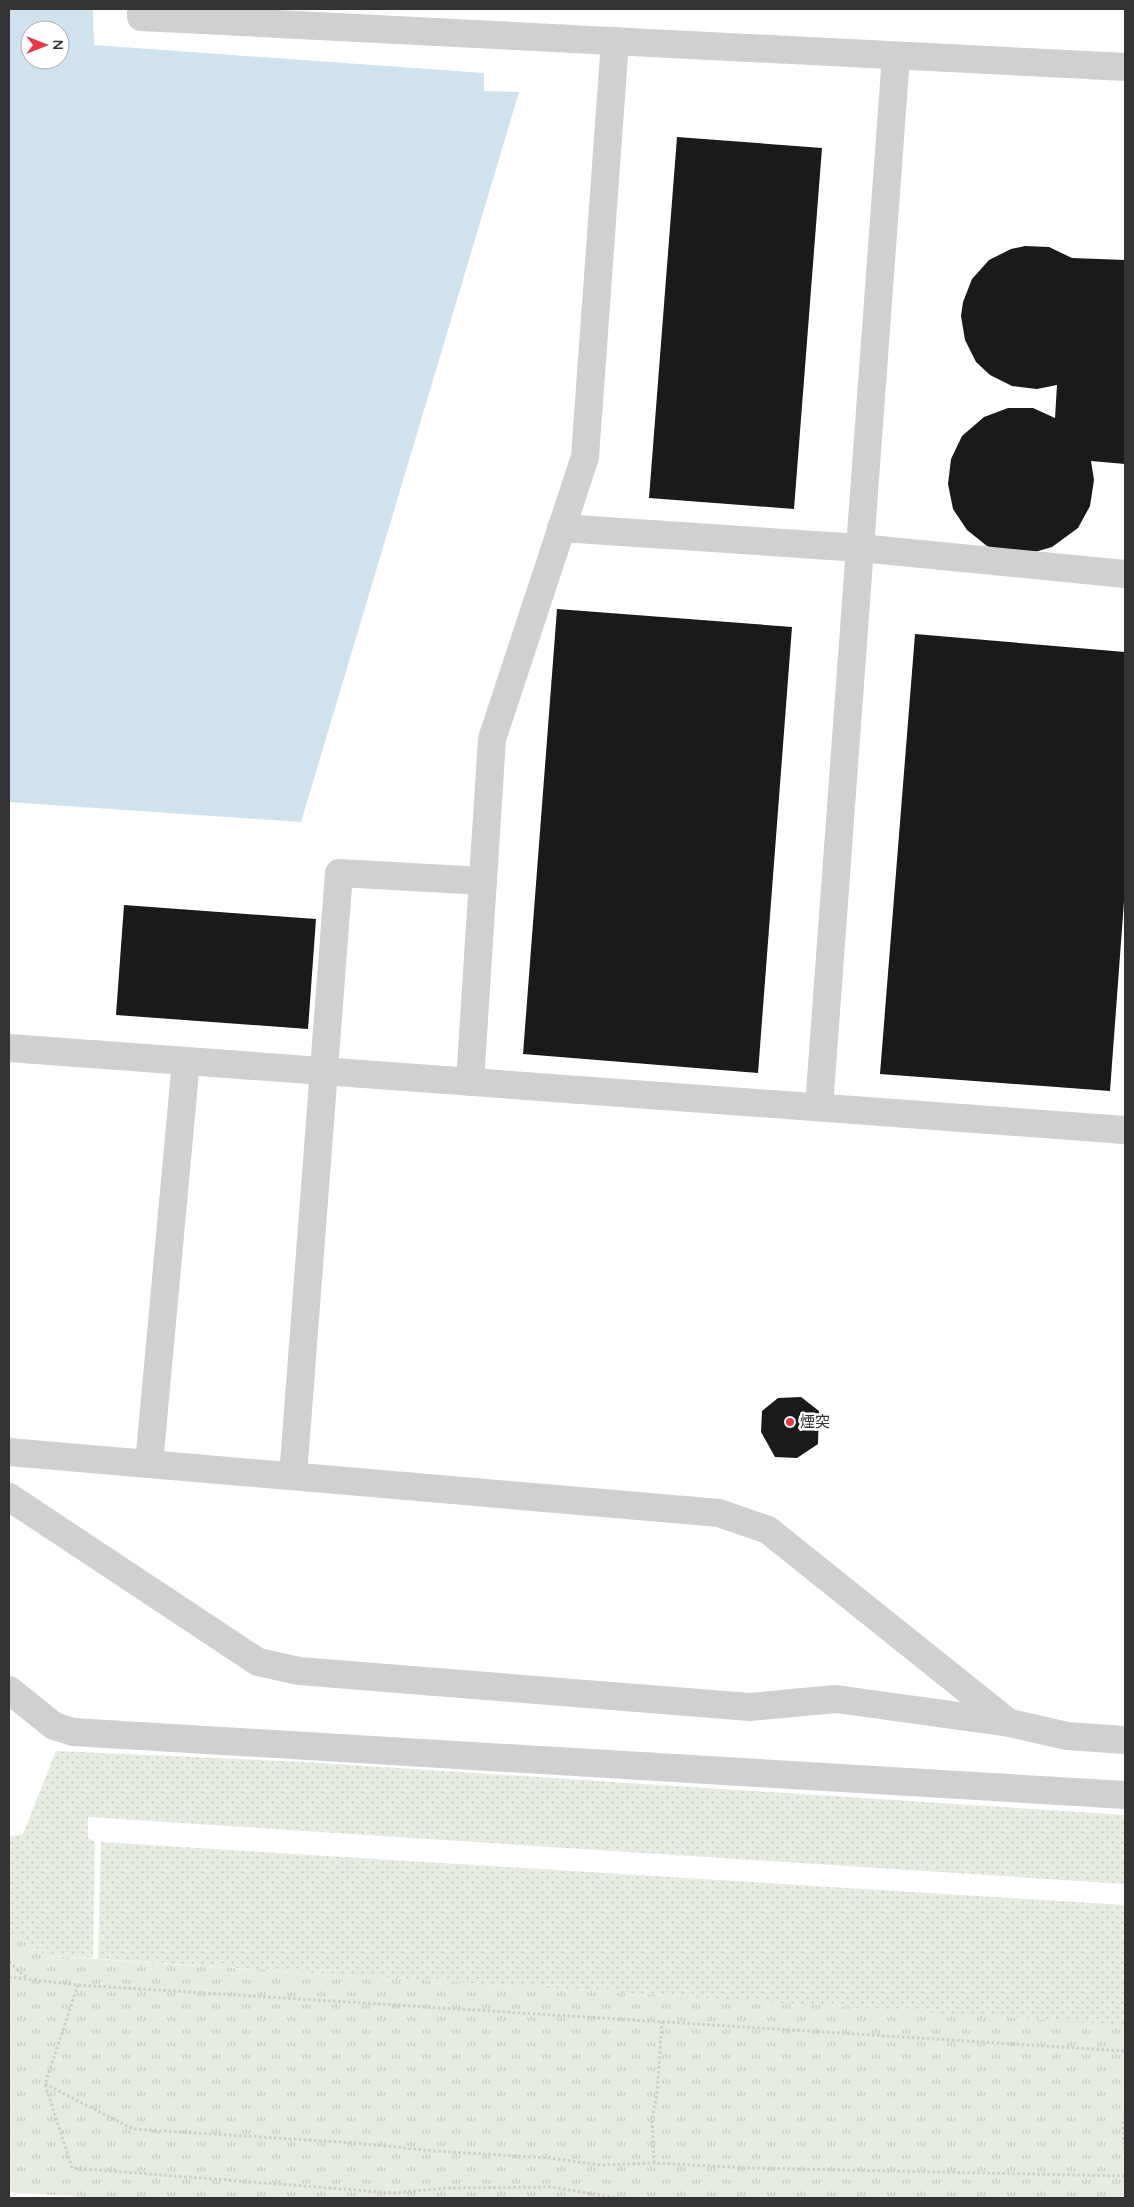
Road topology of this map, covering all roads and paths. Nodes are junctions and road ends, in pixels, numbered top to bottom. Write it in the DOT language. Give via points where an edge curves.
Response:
graph roads {
  1 [pos="141,9"];
  2 [pos="615,41"];
  3 [pos="896,56"];
  4 [pos="1125,67"];
  5 [pos="561,528"];
  6 [pos="860,548"];
  7 [pos="1125,574"];
  8 [pos="482,881"];
  9 [pos="9,1048"];
  10 [pos="186,1061"];
  11 [pos="325,1071"];
  12 [pos="470,1082"];
  13 [pos="819,1107"];
  14 [pos="1125,1130"];
  15 [pos="9,1452"];
  16 [pos="149,1464"];
  17 [pos="293,1476"];
  18 [pos="9,1497"];
  19 [pos="9,1690"];
  20 [pos="1010,1724"];
  21 [pos="1125,1740"];
  22 [pos="1125,1795"];
  23 [pos="9,1962"];
  24 [pos="9,1977"];
  25 [pos="28,1978"];
  26 [pos="78,1985"];
  27 [pos="662,2021"];
  28 [pos="1125,2052"];
  29 [pos="45,2084"];
  30 [pos="1125,2112"];
  31 [pos="1125,2154"];
  32 [pos="654,2163"];
  33 [pos="1125,2176"];
  34 [pos="617,2198"];
  1 -- 2 [label="lane" via="141,17"];
  2 -- 3 [label="lane"];
  2 -- 5 [label="lane" via="585,457"];
  3 -- 4 [label="lane"];
  3 -- 6 [label="lane"];
  5 -- 6 [label="lane"];
  5 -- 8 [label="lane" via="492,739"];
  6 -- 7 [label="lane"];
  6 -- 13 [label="lane"];
  8 -- 11 [label="lane" via="339,873"];
  8 -- 12 [label="lane"];
  9 -- 10 [label="lane"];
  10 -- 11 [label="lane"];
  10 -- 16 [label="lane"];
  11 -- 12 [label="lane"];
  11 -- 17 [label="lane"];
  12 -- 13 [label="lane"];
  13 -- 14 [label="lane"];
  15 -- 16 [label="lane"];
  16 -- 17 [label="lane"];
  17 -- 20 [label="lane" via="718,1513 760,1527 768,1530"];
  18 -- 20 [label="lane" via="258,1662 299,1671 750,1706 836,1699"];
  19 -- 22 [label="lane" via="54,1726 73,1732"];
  20 -- 21 [label="lane" via="1067,1736"];
  23 -- 25 [label="path"];
  24 -- 25 [label="path"];
  25 -- 26 [label="path"];
  26 -- 27 [label="path"];
  26 -- 29 [label="path"];
  27 -- 28 [label="path"];
  27 -- 32 [label="path" via="657,2094 652,2118"];
  29 -- 32 [label="path" via="133,2129 356,2143 600,2165"];
  29 -- 34 [label="path" via="72,2168 394,2194 446,2188 552,2187"];
  30 -- 31 [label="path"];
  32 -- 33 [label="path"];
}
